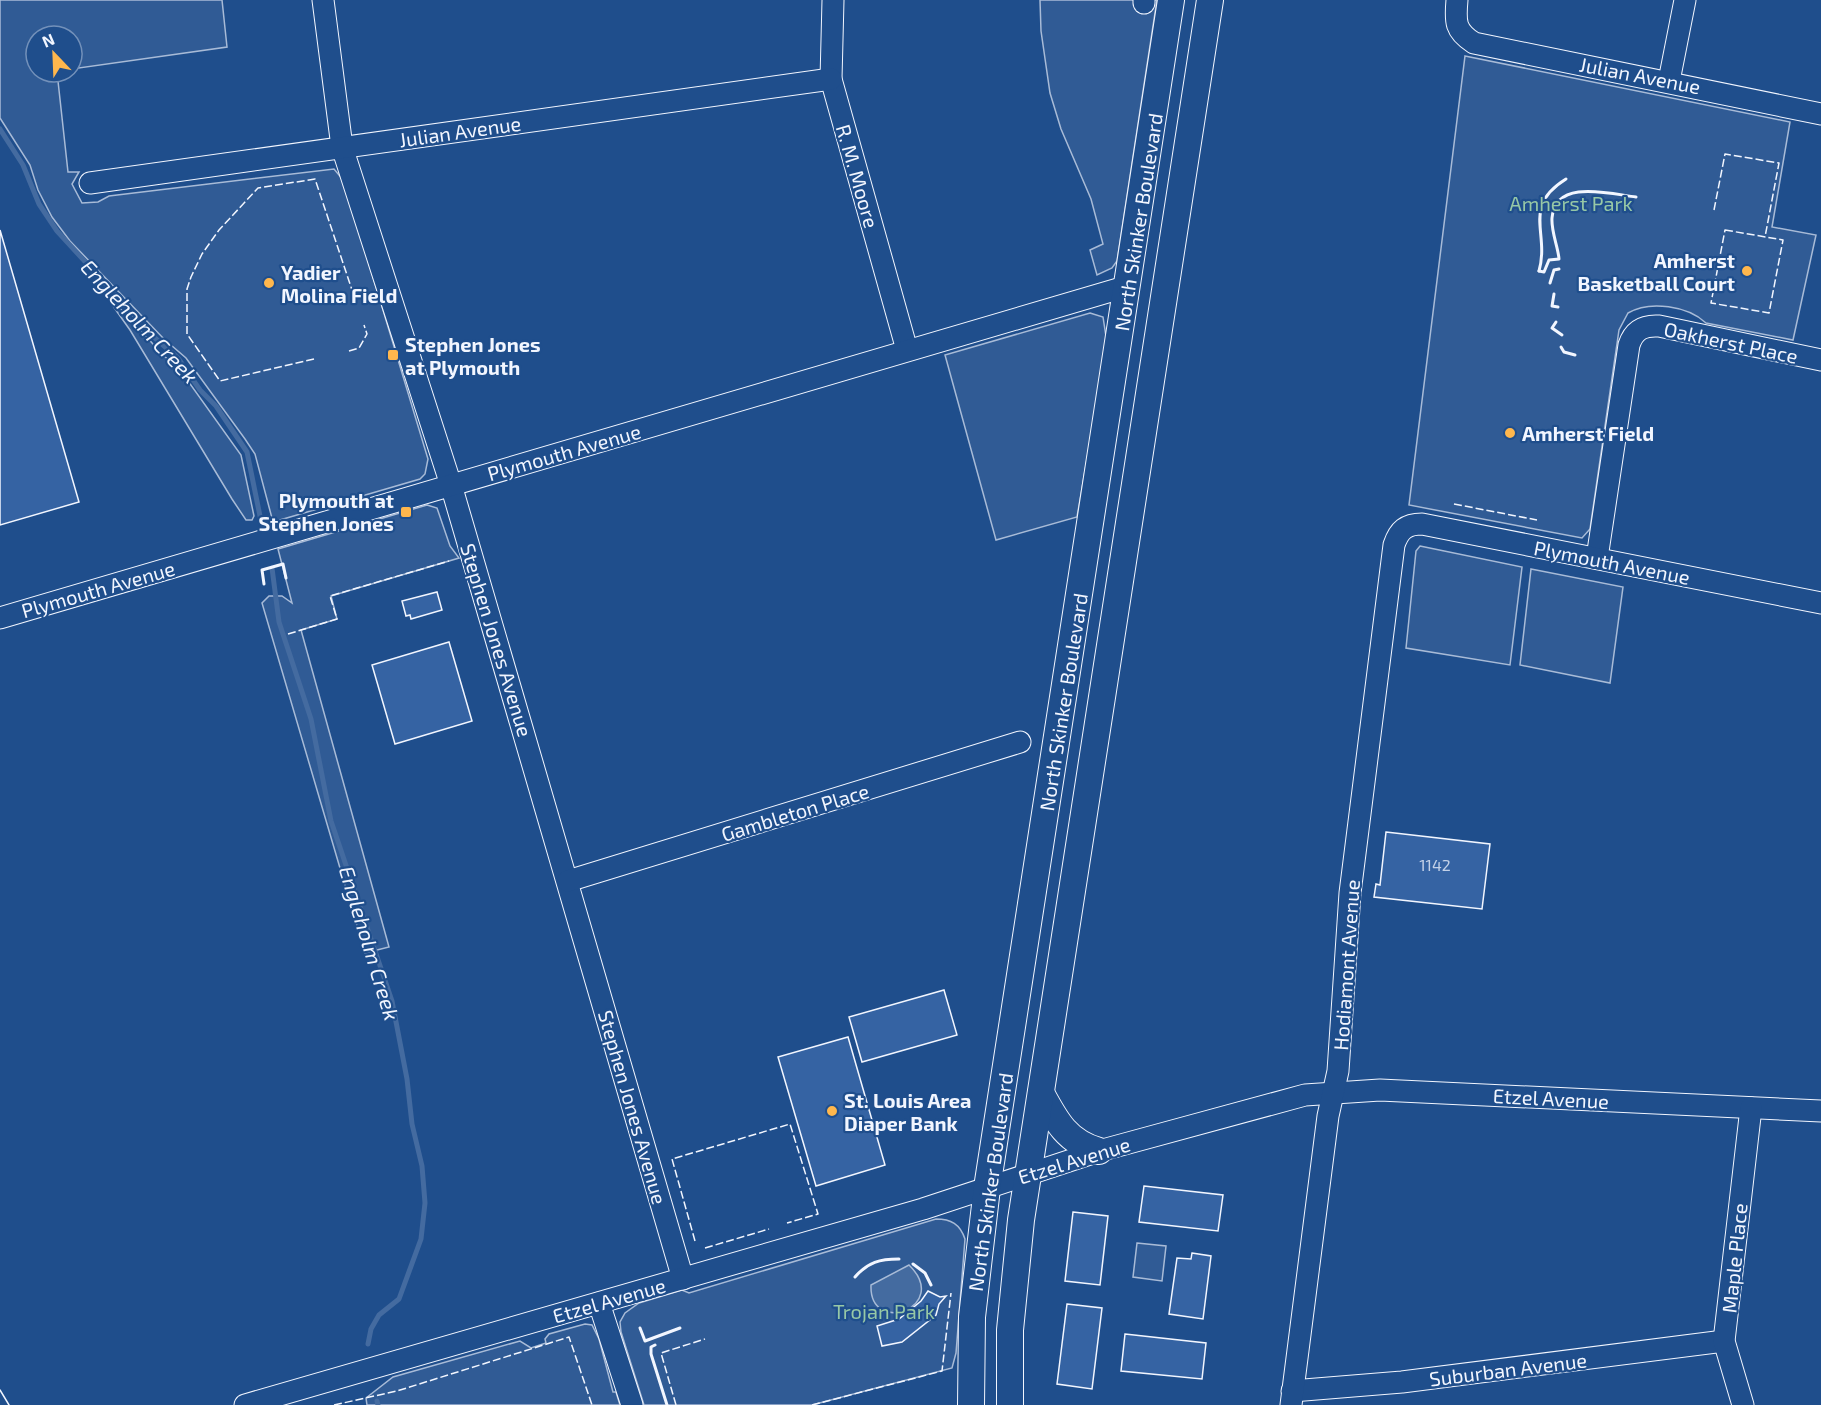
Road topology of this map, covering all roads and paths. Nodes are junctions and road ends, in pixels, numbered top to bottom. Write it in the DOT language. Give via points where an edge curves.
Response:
graph roads {
  1 [pos="323,0"];
  2 [pos="833,0"];
  3 [pos="1171,0"];
  4 [pos="1210,0"];
  5 [pos="1457,0"];
  6 [pos="1685,0"];
  7 [pos="831,79"];
  8 [pos="1669,81"];
  9 [pos="1821,114"];
  10 [pos="342,147"];
  11 [pos="90,183"];
  12 [pos="1128,286"];
  13 [pos="907,350"];
  14 [pos="1821,360"];
  15 [pos="451,485"];
  16 [pos="1404,528"];
  17 [pos="1597,558"];
  18 [pos="1821,603"];
  19 [pos="0,618"];
  20 [pos="1020,742"];
  21 [pos="568,881"];
  22 [pos="1334,1092"];
  23 [pos="1041,1093"];
  24 [pos="1751,1108"];
  25 [pos="1821,1111"];
  26 [pos="1099,1151"];
  27 [pos="1028,1174"];
  28 [pos="987,1188"];
  29 [pos="683,1279"];
  30 [pos="599,1303"];
  31 [pos="1724,1341"];
  32 [pos="1292,1398"];
  33 [pos="245,1405"];
  34 [pos="632,1405"];
  35 [pos="971,1405"];
  36 [pos="1010,1405"];
  37 [pos="1743,1405"];
  1 -- 10 [label="street, Stephen Jones Avenue"];
  2 -- 7 [label="street, R. M. Moore"];
  3 -- 12 [label="main road, North Skinker Boulevard"];
  4 -- 23 [label="main road, North Skinker Boulevard"];
  5 -- 8 [label="street, Julian Avenue" via="1461,35 1474,43"];
  6 -- 8 [label="street"];
  7 -- 10 [label="street, Julian Avenue"];
  7 -- 13 [label="street, R. M. Moore"];
  8 -- 9 [label="street, Julian Avenue"];
  10 -- 11 [label="street, Julian Avenue"];
  10 -- 15 [label="street, Stephen Jones Avenue"];
  12 -- 13 [label="street, Plymouth Avenue"];
  12 -- 28 [label="main road, North Skinker Boulevard"];
  13 -- 15 [label="street, Plymouth Avenue"];
  14 -- 17 [label="street, Oakherst Place" via="1659,326 1640,328 1632,335"];
  15 -- 19 [label="street, Plymouth Avenue"];
  15 -- 21 [label="street, Stephen Jones Avenue"];
  16 -- 17 [label="street, Plymouth Avenue" via="1422,524"];
  16 -- 22 [label="street, Hodiamont Avenue" via="1394,545 1377,670 1350,893"];
  17 -- 18 [label="street, Plymouth Avenue"];
  20 -- 21 [label="street, Gambleton Place"];
  21 -- 29 [label="street, Stephen Jones Avenue"];
  22 -- 24 [label="street, Etzel Avenue" via="1392,1091"];
  22 -- 26 [label="street, Etzel Avenue" via="1288,1099"];
  22 -- 32 [label="street, Hodiamont Avenue"];
  23 -- 26 [label="main road" via="1068,1135"];
  23 -- 27 [label="main road, North Skinker Boulevard"];
  24 -- 25 [label="street, Etzel Avenue"];
  24 -- 31 [label="street, Maple Place"];
  26 -- 27 [label="street, Etzel Avenue"];
  27 -- 28 [label="street, Etzel Avenue"];
  27 -- 36 [label="main road, North Skinker Boulevard" via="1010,1330"];
  28 -- 29 [label="street, Etzel Avenue"];
  28 -- 35 [label="main road, North Skinker Boulevard" via="972,1317"];
  29 -- 30 [label="street, Etzel Avenue"];
  30 -- 33 [label="street, Etzel Avenue"];
  30 -- 34 [label="street"];
  31 -- 32 [label="street, Suburban Avenue"];
  31 -- 37 [label="street, Maple Place"];
}
